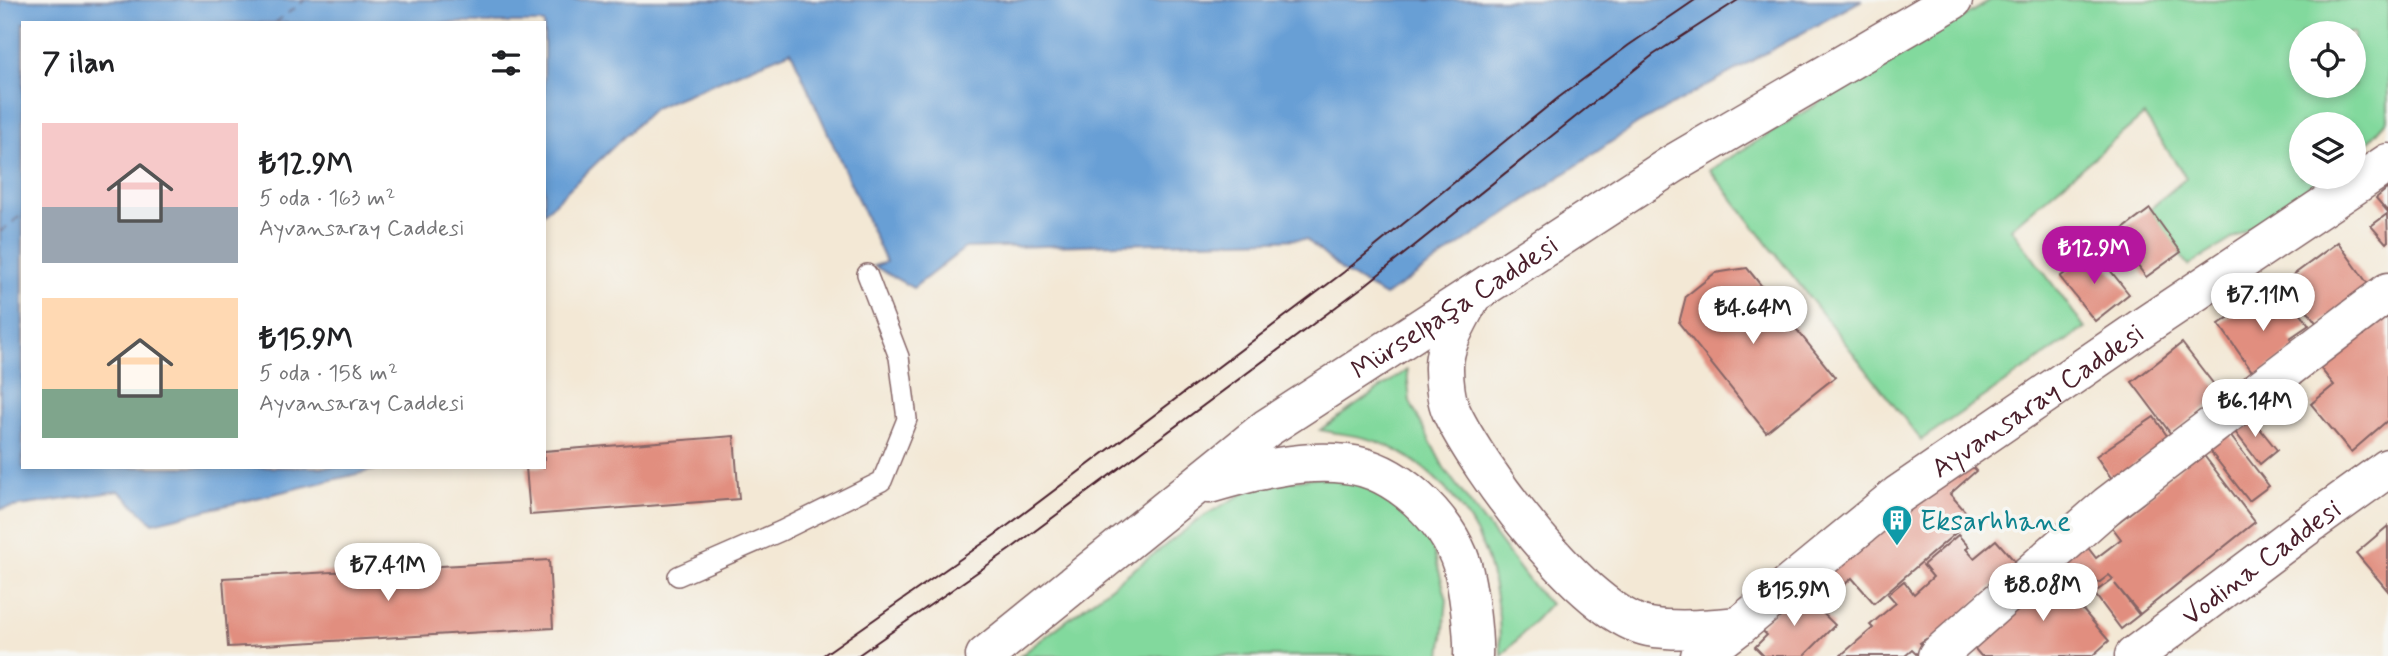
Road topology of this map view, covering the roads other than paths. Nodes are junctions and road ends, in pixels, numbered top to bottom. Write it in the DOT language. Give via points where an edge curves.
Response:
graph roads {
  1 [pos="1953,0"];
  2 [pos="2388,163"];
  3 [pos="867,274"];
  4 [pos="2388,292"];
  5 [pos="1474,293"];
  6 [pos="2388,468"];
  7 [pos="1193,489"];
  8 [pos="678,576"];
  9 [pos="1739,626"];
  10 [pos="985,656"];
  11 [pos="1473,656"];
  12 [pos="1700,656"];
  13 [pos="1937,656"];
  14 [pos="2134,656"];
  1 -- 5 [label="main road, Mürselpaşa Caddesi" via="1673,164"];
  2 -- 9 [label="main road, Ayvansaray Caddesi" via="1898,495"];
  3 -- 8 [label="lane" via="900,357 907,419 882,481"];
  4 -- 13 [label="main road" via="2108,505"];
  5 -- 7 [label="main road, Mürselpaşa Caddesi" via="1267,428"];
  5 -- 9 [label="main road" via="1451,337 1444,367 1449,408 1521,520 1586,589 1619,614 1647,627"];
  6 -- 14 [label="main road, Vodina Caddesi"];
  7 -- 10 [label="main road, Mürselpaşa Caddesi"];
  7 -- 11 [label="main road" via="1302,463 1348,464 1387,476 1420,500 1462,565"];
  9 -- 12 [label="main road, Ayvansaray Caddesi"];
}
